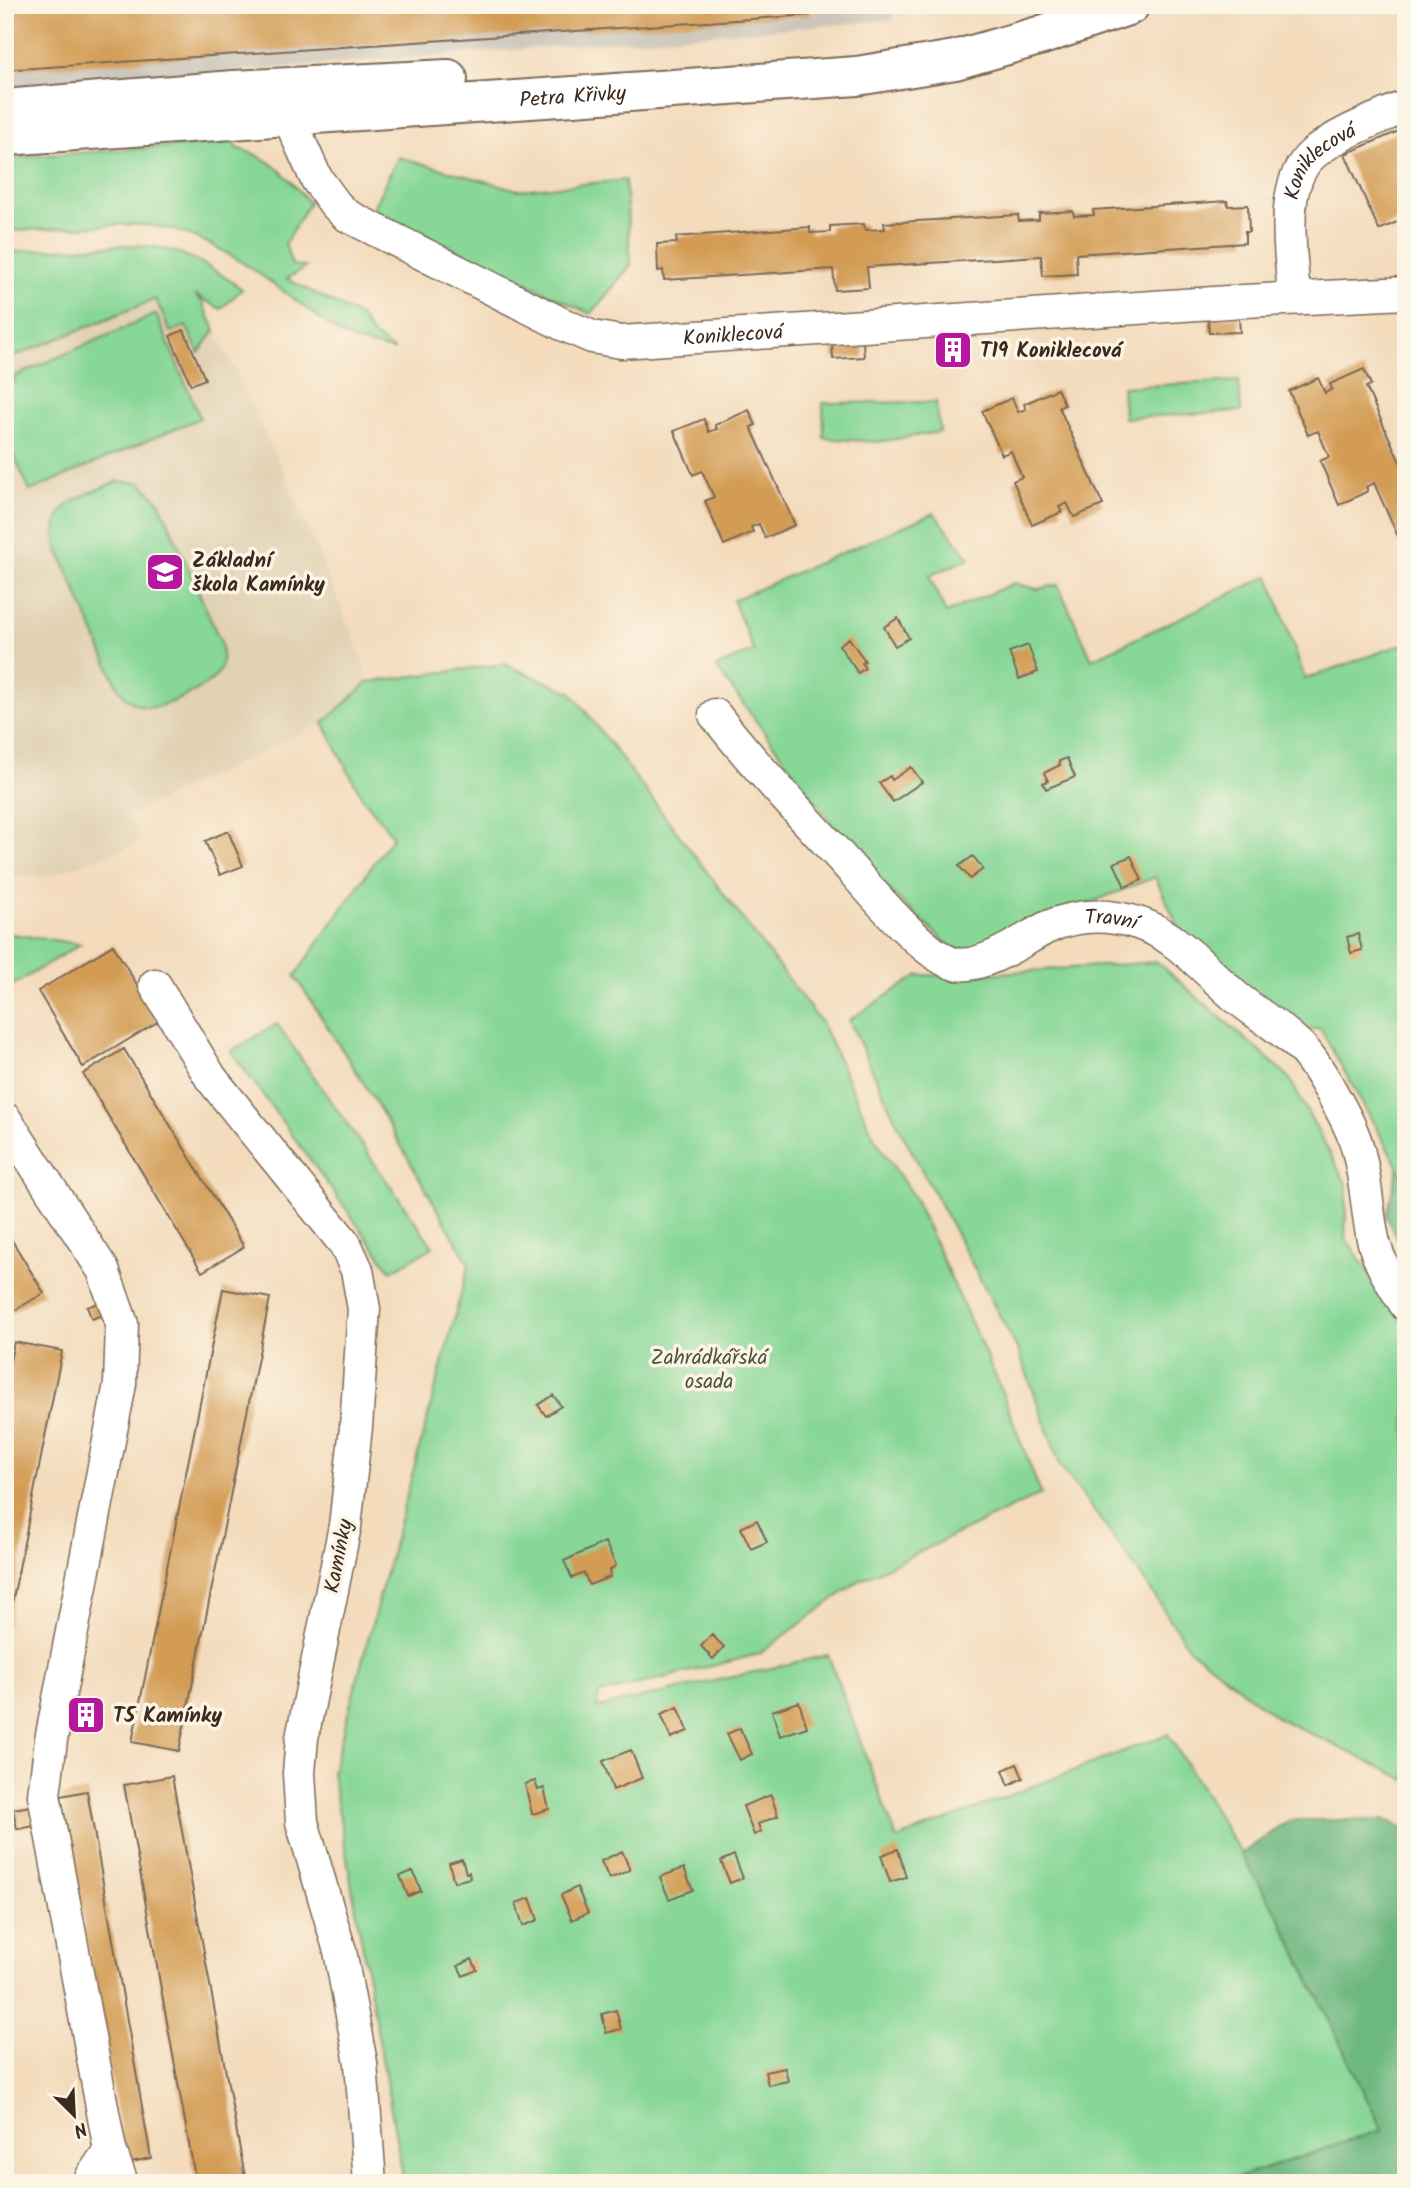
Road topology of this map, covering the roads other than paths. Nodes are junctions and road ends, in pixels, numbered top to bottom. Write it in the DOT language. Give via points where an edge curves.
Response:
graph roads {
  1 [pos="1052,5"];
  2 [pos="1130,5"];
  3 [pos="287,101"];
  4 [pos="1406,106"];
  5 [pos="5,109"];
  6 [pos="5,136"];
  7 [pos="1406,293"];
  8 [pos="1294,298"];
  9 [pos="715,715"];
  10 [pos="155,985"];
  11 [pos="5,1119"];
  12 [pos="1406,1305"];
  13 [pos="110,2150"];
  14 [pos="92,2183"];
  15 [pos="122,2183"];
  16 [pos="370,2183"];
  1 -- 3 [label="street, Petra Křivky" via="918,42 806,55 430,80"];
  2 -- 3 [label="street, Petra Křivky" via="955,60 856,76"];
  3 -- 5 [label="street, Petra Křivky"];
  3 -- 6 [label="street, Petra Křivky"];
  3 -- 8 [label="street, Koniklecová" via="316,178 346,215 562,324 604,339 621,342"];
  4 -- 8 [label="street, Koniklecová" via="1332,140 1303,166 1289,209"];
  7 -- 8 [label="street, Koniklecová"];
  9 -- 12 [label="street, Travní" via="879,899 942,958 971,964 1050,926 1100,916 1124,919 1147,925 1176,943 1304,1050 1355,1139 1374,1241 1391,1283"];
  10 -- 16 [label="street, Kamínky" via="211,1078 345,1244 357,1270 363,1309 345,1526 299,1773 302,1822 340,1951 361,2063"];
  11 -- 13 [label="street" via="103,1270 122,1324 120,1384 44,1795"];
  13 -- 14 [label="street"];
  13 -- 15 [label="street"];
}
